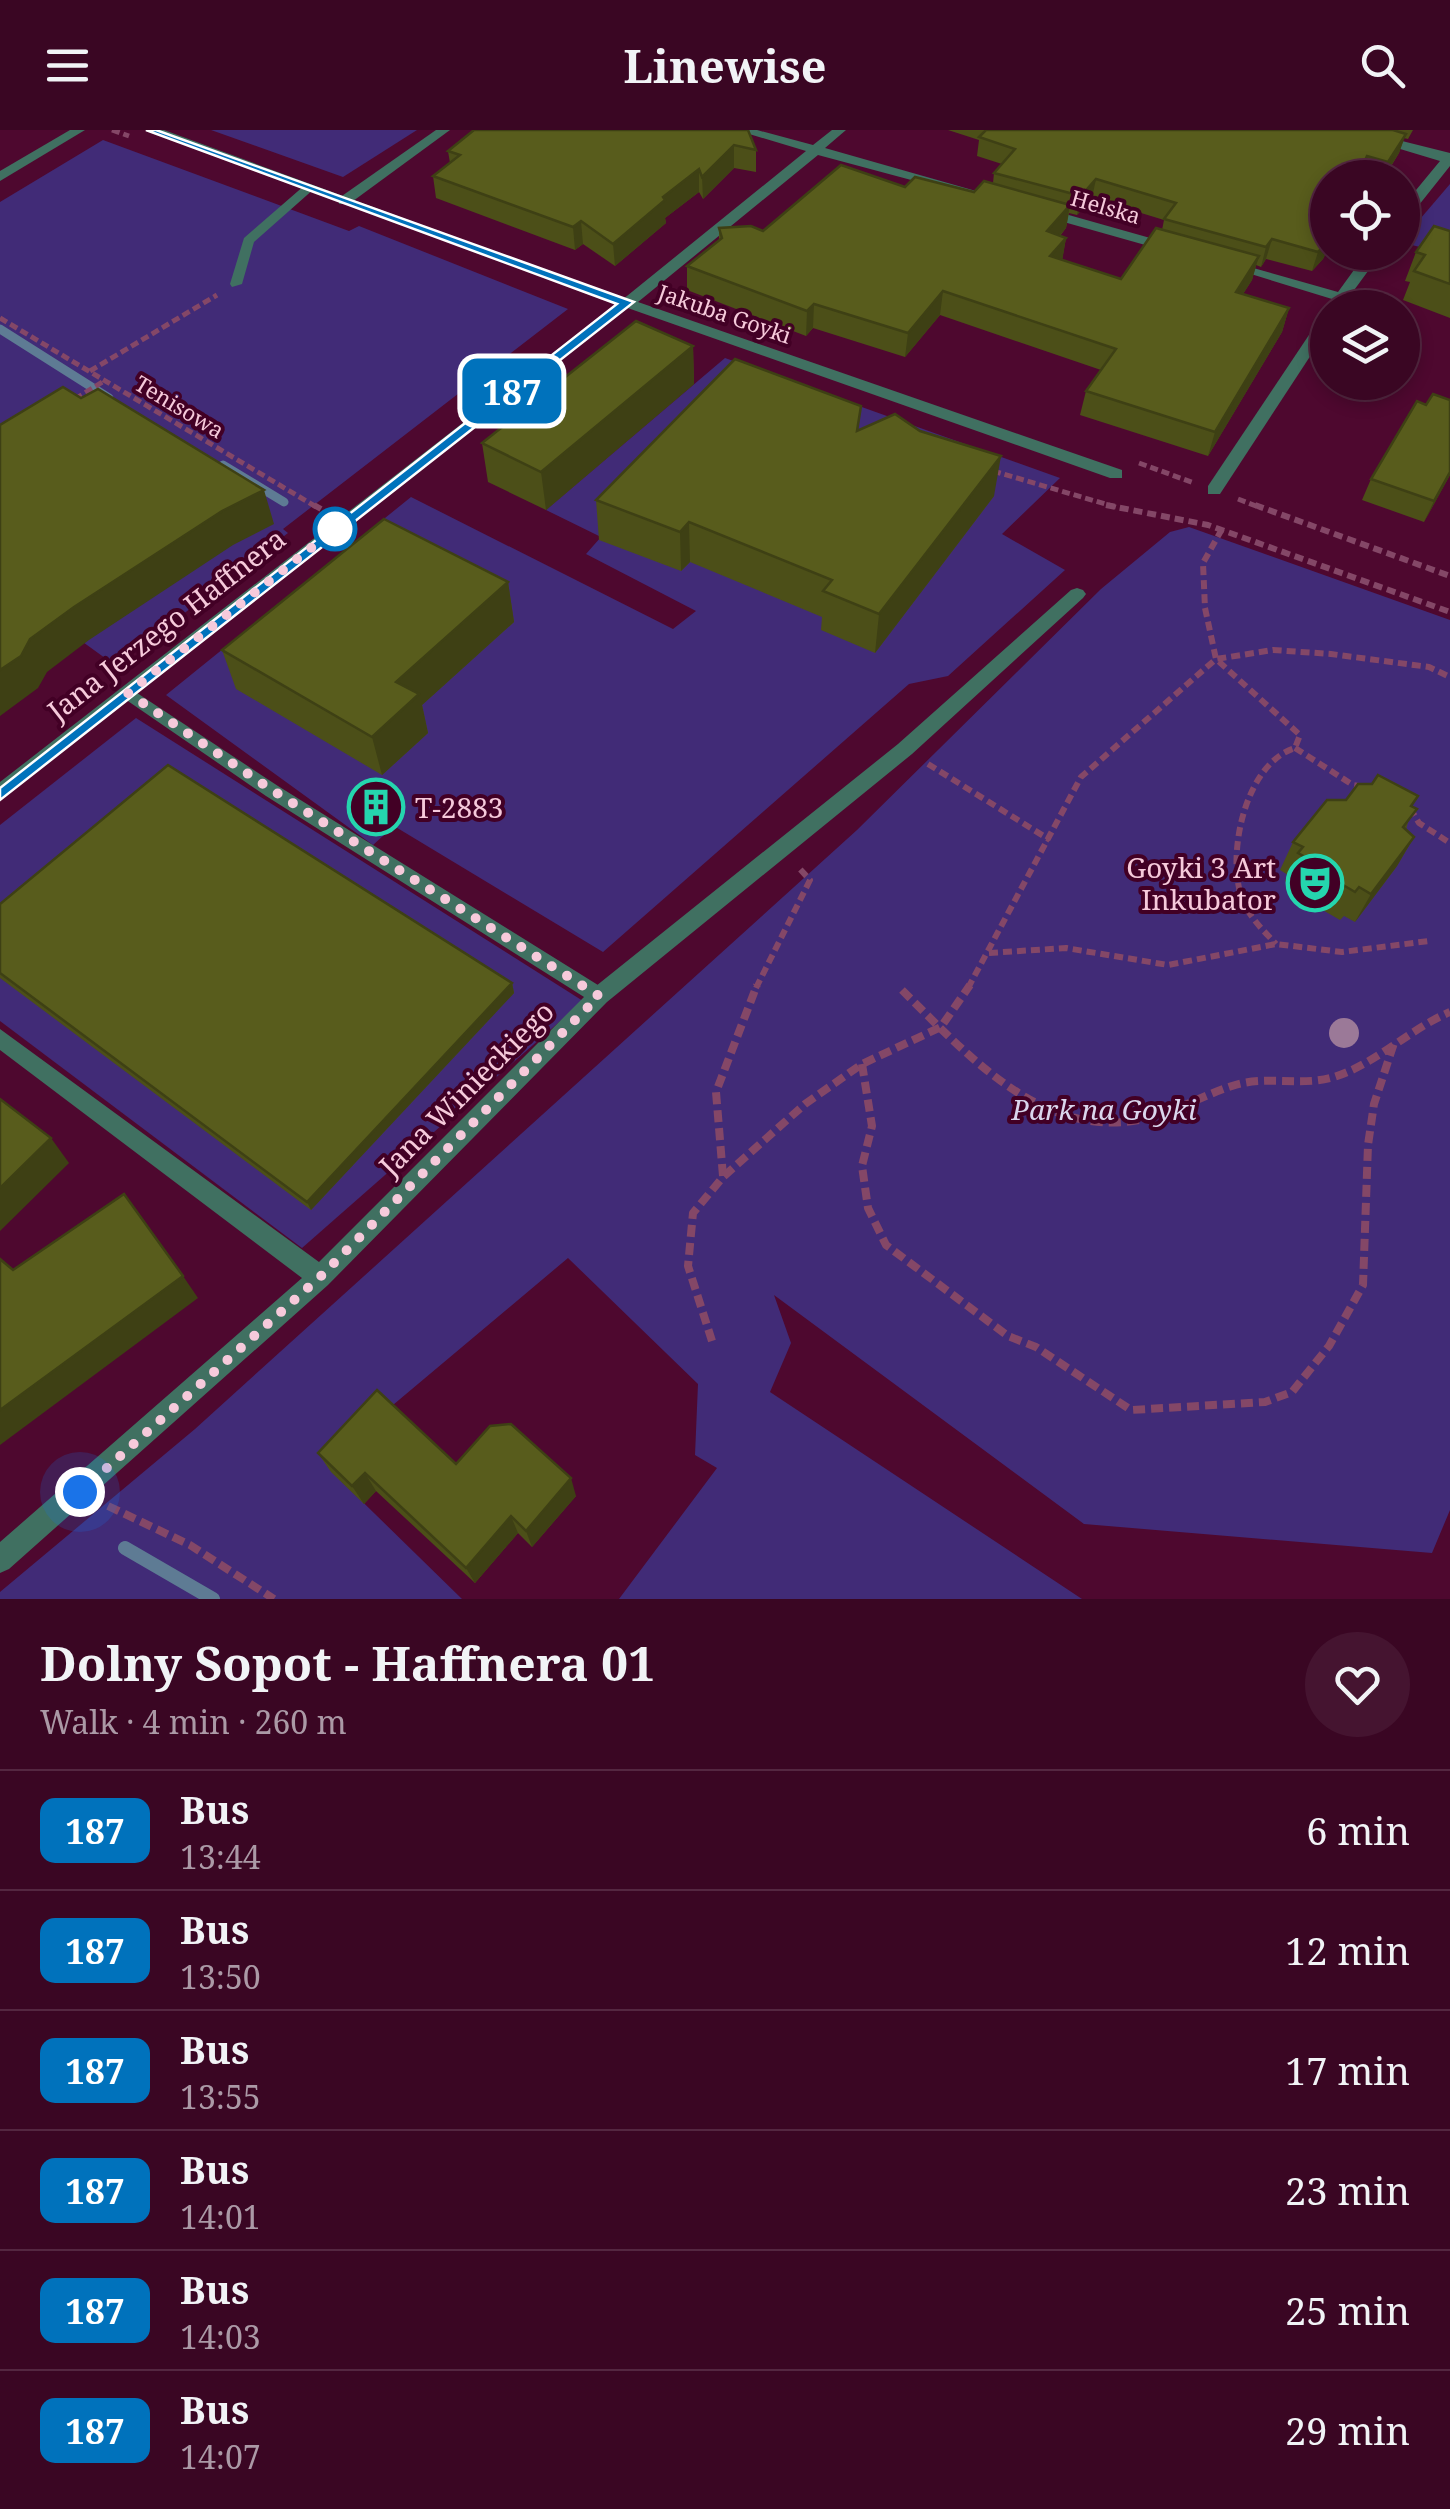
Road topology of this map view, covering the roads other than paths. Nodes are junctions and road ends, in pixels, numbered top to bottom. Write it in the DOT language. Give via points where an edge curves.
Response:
graph roads {
  1 [pos="79,130"];
  2 [pos="152,130"];
  3 [pos="444,130"];
  4 [pos="742,130"];
  5 [pos="840,130"];
  6 [pos="1343,130"];
  7 [pos="816,150"];
  8 [pos="1449,158"];
  9 [pos="0,177"];
  10 [pos="309,188"];
  11 [pos="1420,194"];
  12 [pos="344,201"];
  13 [pos="1007,202"];
  14 [pos="1025,207"];
  15 [pos="1192,254"];
  16 [pos="1210,260"];
  17 [pos="1361,270"];
  18 [pos="236,284"];
  19 [pos="1346,290"];
  20 [pos="1310,293"];
  21 [pos="627,302"];
  22 [pos="1310,347"];
  23 [pos="1116,474"];
  24 [pos="1221,493"];
  25 [pos="1077,594"];
  26 [pos="128,693"];
  27 [pos="0,793"];
  28 [pos="599,996"];
  29 [pos="0,1038"];
  30 [pos="320,1277"];
  31 [pos="0,1560"];
  1 -- 9 [label="street"];
  2 -- 10 [label="street, Jakuba Goyki"];
  3 -- 12 [label="street"];
  4 -- 7 [label="street"];
  5 -- 7 [label="street, Jana Jerzego Haffnera"];
  6 -- 8 [label="street"];
  7 -- 13 [label="street"];
  7 -- 21 [label="street, Jana Jerzego Haffnera"];
  8 -- 11 [label="street"];
  10 -- 12 [label="street, Jakuba Goyki"];
  10 -- 18 [label="lane" via="248,241"];
  12 -- 21 [label="street, Jakuba Goyki"];
  14 -- 15 [label="street, Helska"];
  16 -- 20 [label="street"];
  17 -- 19 [label="street"];
  21 -- 23 [label="street, Jakuba Goyki"];
  21 -- 26 [label="street, Jana Jerzego Haffnera"];
  22 -- 24 [label="street"];
  25 -- 28 [label="street, Jana Winieckiego" via="905,749"];
  26 -- 27 [label="street, Jana Jerzego Haffnera"];
  26 -- 28 [label="lane"];
  28 -- 30 [label="street, Jana Winieckiego"];
  29 -- 30 [label="street"];
  30 -- 31 [label="street, Jana Winieckiego"];
}
